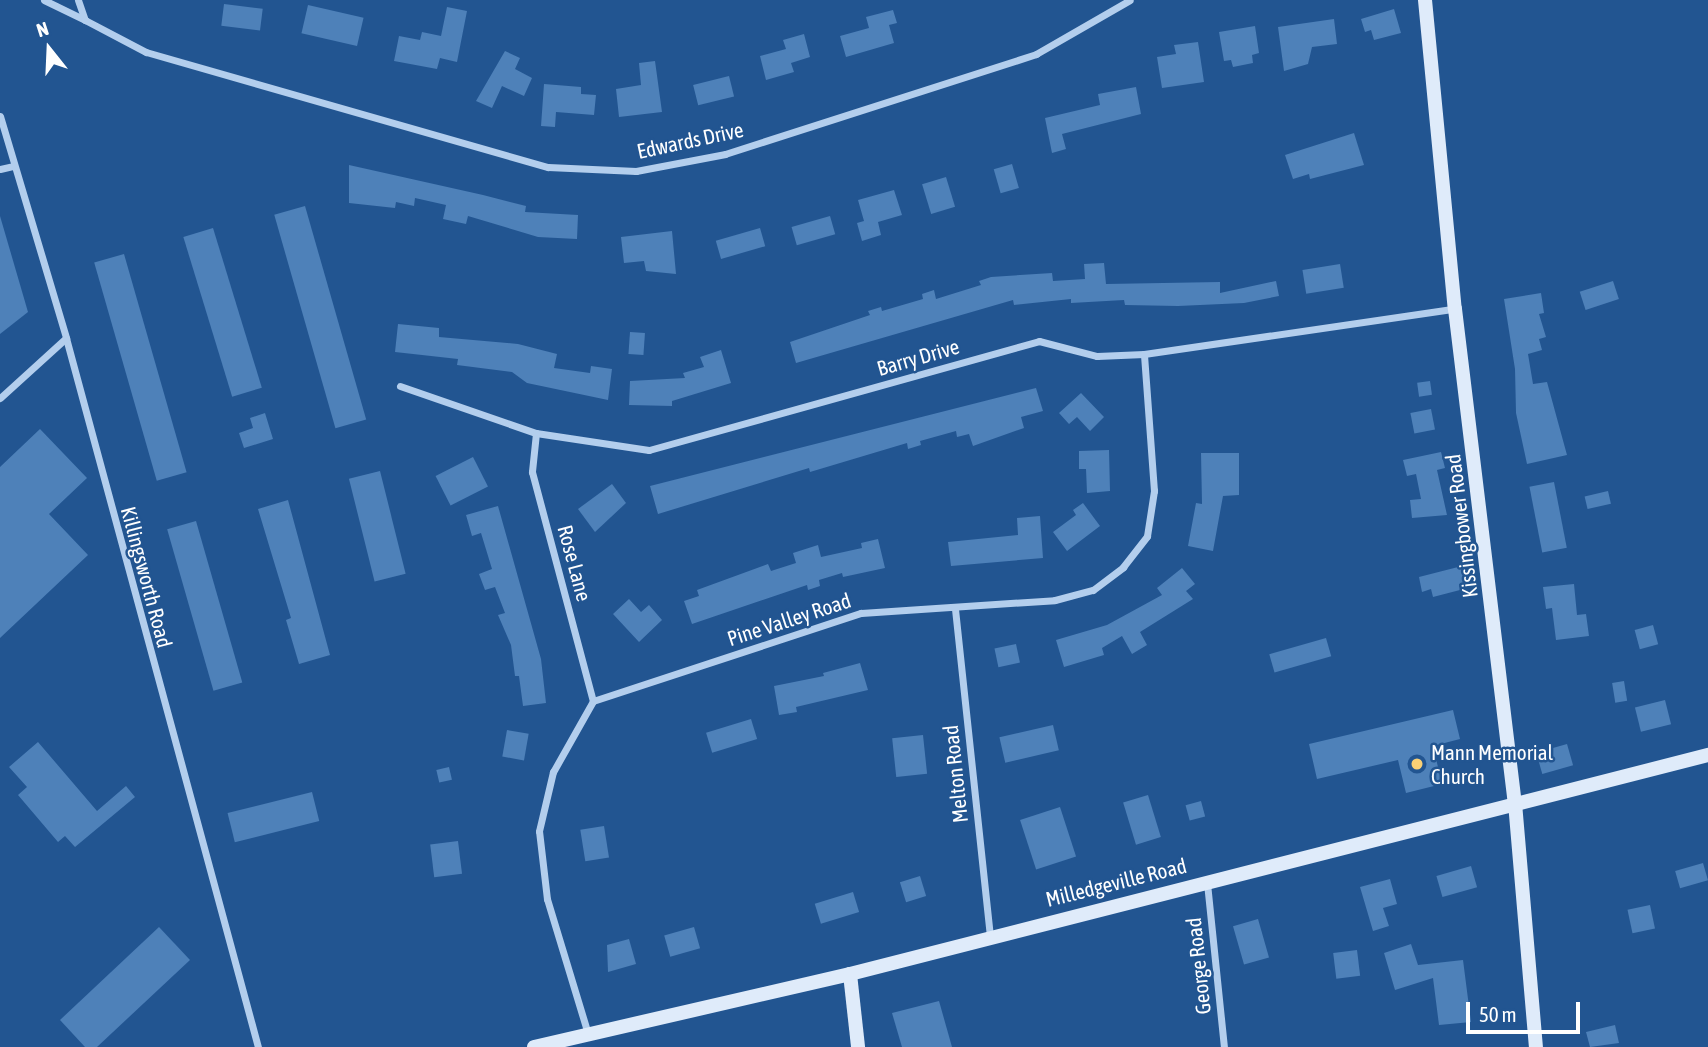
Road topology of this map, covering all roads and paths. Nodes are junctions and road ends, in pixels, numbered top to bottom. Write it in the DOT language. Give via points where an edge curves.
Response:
graph roads {
  1 [pos="44,0"];
  2 [pos="78,0"];
  3 [pos="1130,0"];
  4 [pos="1425,0"];
  5 [pos="85,20"];
  6 [pos="0,116"];
  7 [pos="13,166"];
  8 [pos="0,169"];
  9 [pos="1455,309"];
  10 [pos="66,338"];
  11 [pos="1144,354"];
  12 [pos="400,386"];
  13 [pos="0,398"];
  14 [pos="536,433"];
  15 [pos="955,609"];
  16 [pos="593,701"];
  17 [pos="1708,755"];
  18 [pos="1516,803"];
  19 [pos="1207,882"];
  20 [pos="990,935"];
  21 [pos="850,974"];
  22 [pos="589,1034"];
  23 [pos="258,1047"];
  24 [pos="534,1047"];
  25 [pos="858,1047"];
  26 [pos="1223,1047"];
  27 [pos="1536,1047"];
  1 -- 5 [label="street, Edwards Drive"];
  2 -- 5 [label="street"];
  3 -- 5 [label="street, Edwards Drive" via="1036,54 725,154 636,171 548,167 146,52"];
  4 -- 9 [label="street, Kissingbower Road"];
  6 -- 7 [label="street, Killingsworth Road"];
  7 -- 8 [label="street"];
  7 -- 10 [label="street, Killingsworth Road"];
  9 -- 11 [label="street, Barry Drive"];
  9 -- 18 [label="street, Kissingbower Road"];
  10 -- 13 [label="street"];
  10 -- 23 [label="street, Killingsworth Road"];
  11 -- 14 [label="street, Barry Drive" via="1097,356 1039,341 649,450"];
  11 -- 15 [label="street, Pine Valley Road" via="1154,491 1147,536 1123,567 1093,590 1055,600"];
  12 -- 14 [label="street, Barry Drive"];
  14 -- 16 [label="street, Rose Lane" via="532,472"];
  15 -- 16 [label="street, Pine Valley Road" via="861,613"];
  15 -- 20 [label="street, Melton Road"];
  16 -- 22 [label="street" via="552,772 538,831 547,899"];
  17 -- 18 [label="street, Milledgeville Road"];
  18 -- 19 [label="street, Milledgeville Road"];
  18 -- 27 [label="street, Kissingbower Road"];
  19 -- 20 [label="street, Milledgeville Road"];
  19 -- 26 [label="street, George Road"];
  20 -- 21 [label="street, Milledgeville Road"];
  21 -- 22 [label="street, Milledgeville Road"];
  21 -- 25 [label="street"];
  22 -- 24 [label="street, Milledgeville Road"];
}
